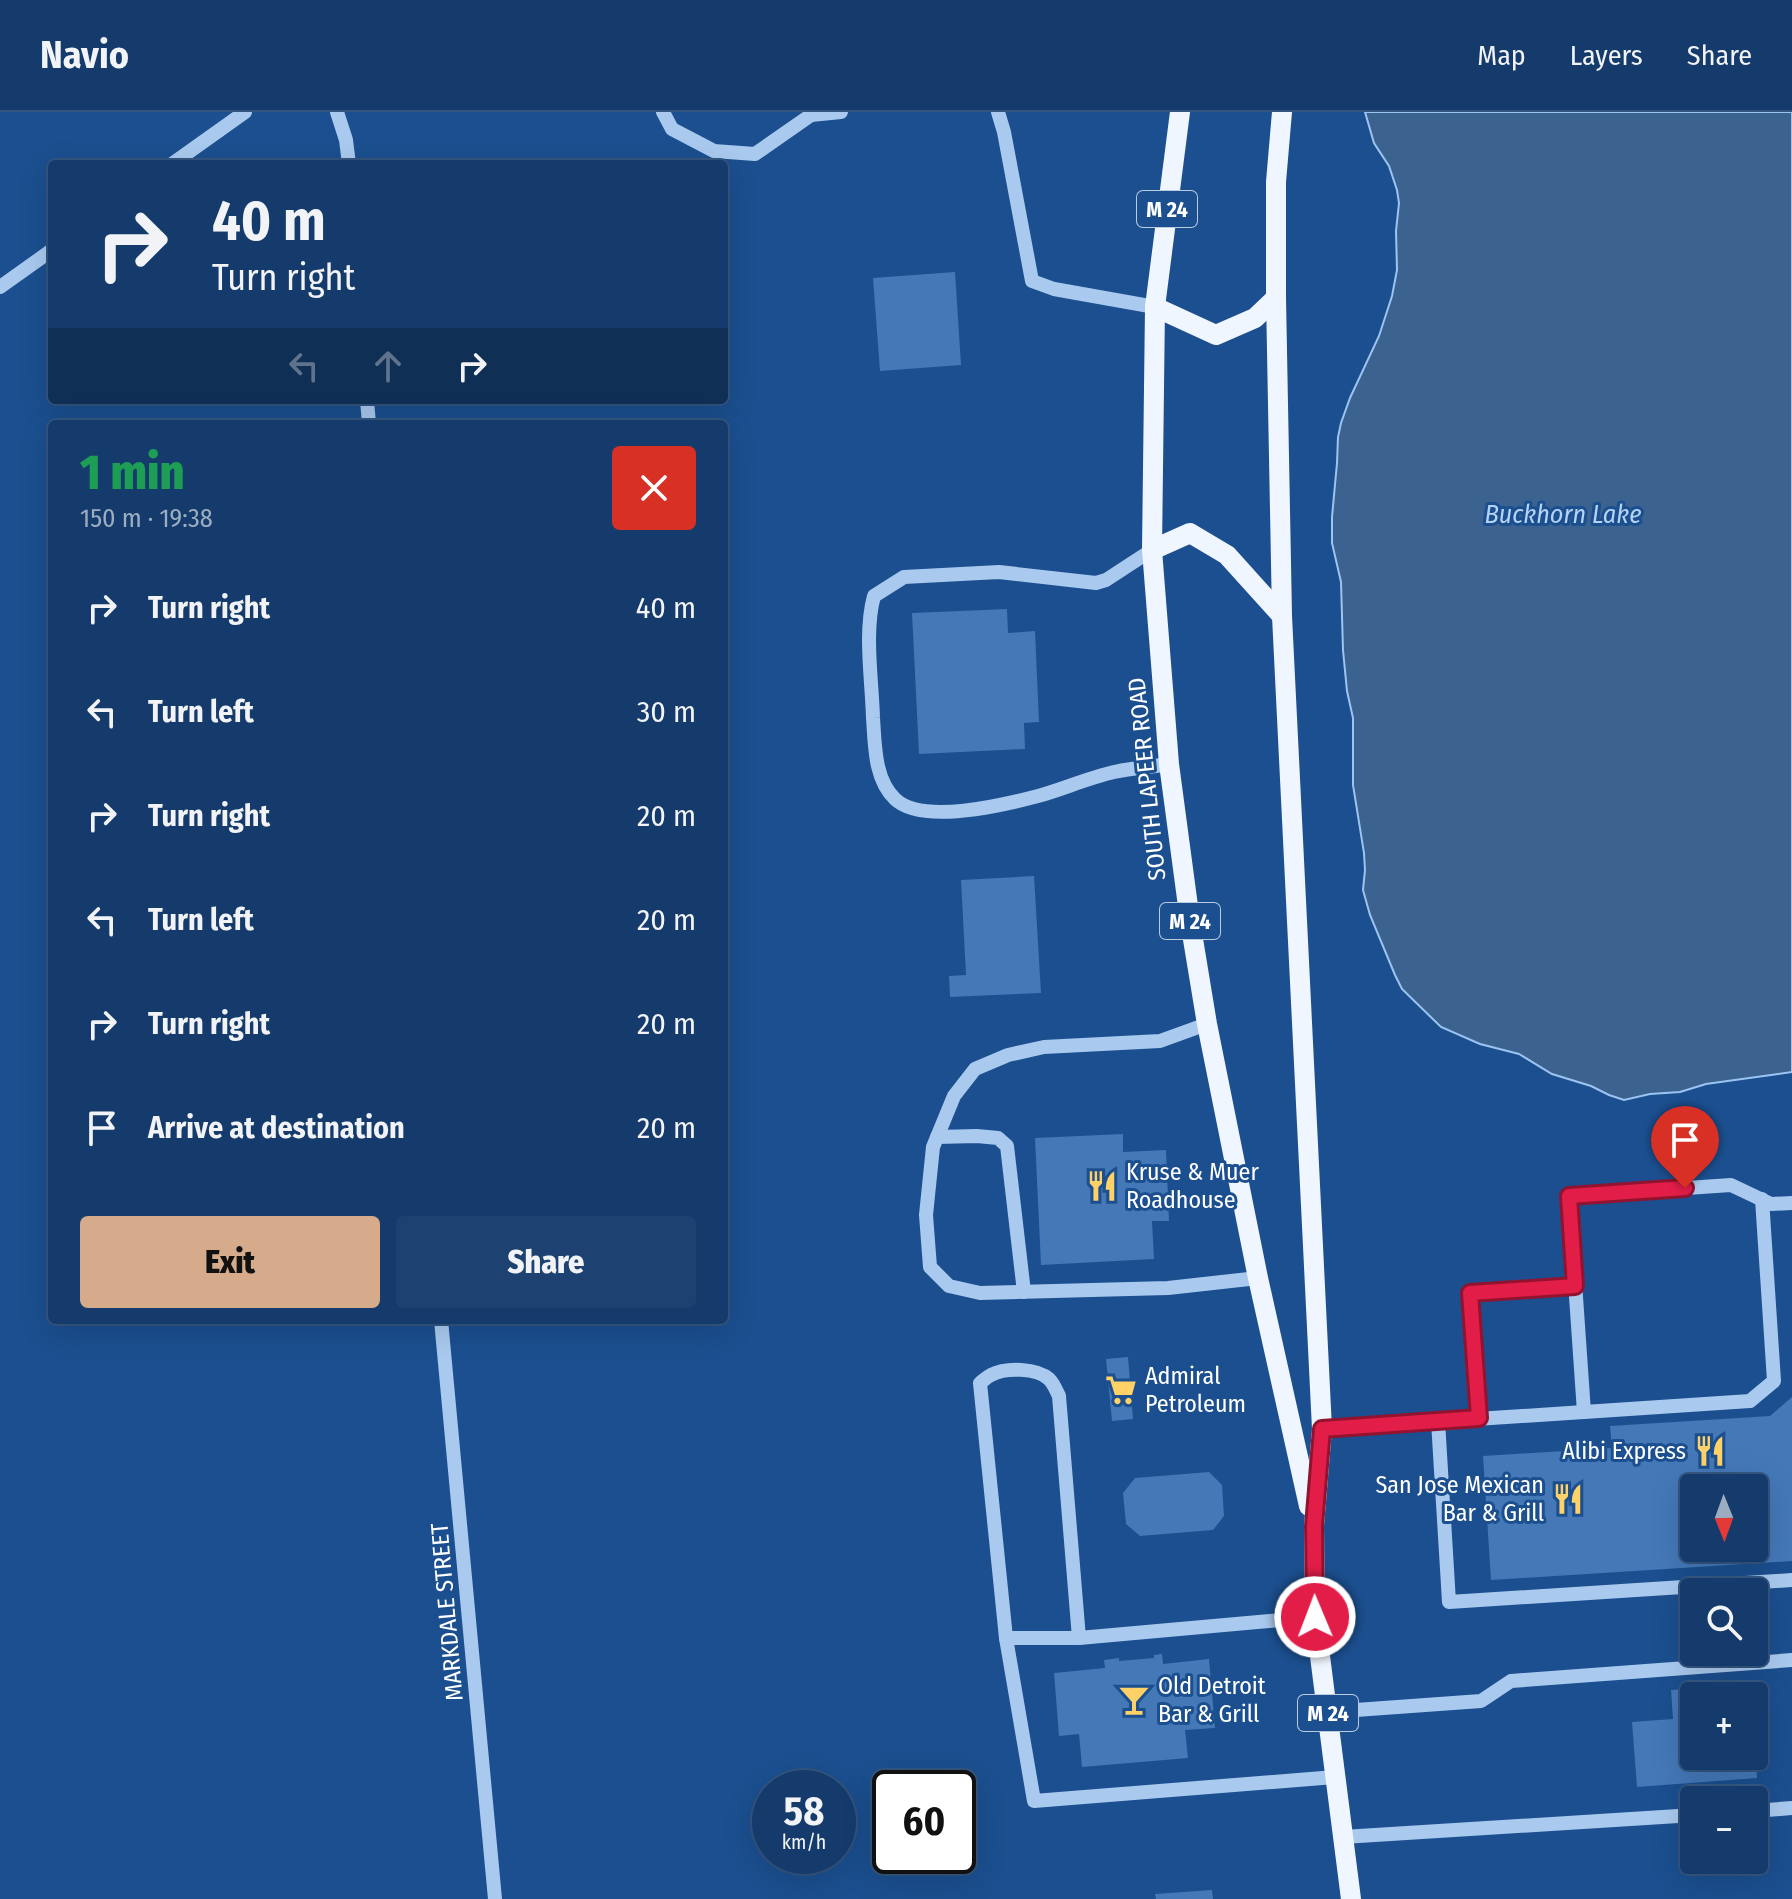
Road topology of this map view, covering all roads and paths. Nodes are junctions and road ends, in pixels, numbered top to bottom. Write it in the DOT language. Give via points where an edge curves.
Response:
graph roads {
  1 [pos="245,112"];
  2 [pos="337,112"];
  3 [pos="663,112"];
  4 [pos="841,112"];
  5 [pos="998,112"];
  6 [pos="1180,112"];
  7 [pos="1282,112"];
  8 [pos="811,113"];
  9 [pos="178,160"];
  10 [pos="348,160"];
  11 [pos="48,253"];
  12 [pos="0,287"];
  13 [pos="1276,298"];
  14 [pos="1155,307"];
  15 [pos="1152,550"];
  16 [pos="1282,616"];
  17 [pos="1169,764"];
  18 [pos="1207,1024"];
  19 [pos="937,1137"];
  20 [pos="1762,1199"];
  21 [pos="1792,1203"];
  22 [pos="1258,1278"];
  23 [pos="1575,1286"];
  24 [pos="1024,1292"];
  25 [pos="441,1324"];
  26 [pos="1584,1412"];
  27 [pos="1479,1418"];
  28 [pos="1438,1421"];
  29 [pos="1322,1429"];
  30 [pos="1314,1526"];
  31 [pos="1792,1580"];
  32 [pos="1315,1617"];
  33 [pos="1006,1638"];
  34 [pos="1079,1638"];
  35 [pos="1792,1660"];
  36 [pos="1328,1712"];
  37 [pos="1335,1777"];
  38 [pos="1792,1808"];
  39 [pos="1768,1810"];
  40 [pos="1680,1816"];
  41 [pos="1343,1837"];
  42 [pos="495,1899"];
  43 [pos="1351,1899"];
  1 -- 9 [label="street"];
  2 -- 10 [label="street"];
  3 -- 8 [label="street" via="672,129 714,151 755,154"];
  4 -- 8 [label="street"];
  5 -- 14 [label="street" via="1032,281"];
  6 -- 14 [label="main road, SOUTH LAPEER ROAD / M 24"];
  7 -- 13 [label="main road, SOUTH LAPEER ROAD / M 24"];
  11 -- 12 [label="street"];
  13 -- 14 [label="main road" via="1255,318 1216,335"];
  13 -- 16 [label="main road, SOUTH LAPEER ROAD / M 24"];
  14 -- 15 [label="main road, SOUTH LAPEER ROAD / M 24"];
  15 -- 16 [label="main road" via="1190,533 1227,555"];
  15 -- 17 [label="main road, SOUTH LAPEER ROAD / M 24"];
  15 -- 17 [label="street" via="1096,583 999,572 904,577 874,596 870,641 875,758 894,798 909,809 927,812 980,808 1115,772"];
  16 -- 29 [label="main road, SOUTH LAPEER ROAD / M 24"];
  17 -- 18 [label="main road, SOUTH LAPEER ROAD / M 24"];
  18 -- 19 [label="street" via="1160,1041 1044,1047 997,1059 975,1069 954,1096"];
  18 -- 22 [label="main road, SOUTH LAPEER ROAD / M 24"];
  19 -- 24 [label="street" via="998,1138 1007,1146"];
  19 -- 24 [label="street" via="926,1215 930,1267 949,1286 980,1293"];
  20 -- 21 [label="street"];
  20 -- 23 [label="street" via="1731,1185 1569,1196"];
  20 -- 26 [label="street" via="1774,1381 1750,1401"];
  22 -- 24 [label="street" via="1168,1288"];
  22 -- 30 [label="main road, SOUTH LAPEER ROAD / M 24"];
  23 -- 26 [label="street"];
  23 -- 27 [label="street" via="1470,1293"];
  25 -- 42 [label="street, MARKDALE STREET"];
  26 -- 27 [label="street"];
  27 -- 28 [label="street"];
  28 -- 29 [label="street"];
  28 -- 31 [label="street" via="1449,1602"];
  29 -- 30 [label="main road, SOUTH LAPEER ROAD / M 24"];
  30 -- 32 [label="main road, SOUTH LAPEER ROAD / M 24"];
  32 -- 34 [label="street"];
  32 -- 36 [label="main road, SOUTH LAPEER ROAD / M 24"];
  33 -- 34 [label="street"];
  33 -- 34 [label="street" via="980,1383 1006,1370 1046,1376 1059,1396"];
  33 -- 37 [label="street" via="1034,1801"];
  35 -- 36 [label="street" via="1511,1681 1481,1701"];
  36 -- 37 [label="main road, SOUTH LAPEER ROAD / M 24"];
  37 -- 41 [label="main road, SOUTH LAPEER ROAD / M 24"];
  38 -- 39 [label="street"];
  40 -- 41 [label="street"];
  41 -- 43 [label="main road, SOUTH LAPEER ROAD / M 24"];
}
